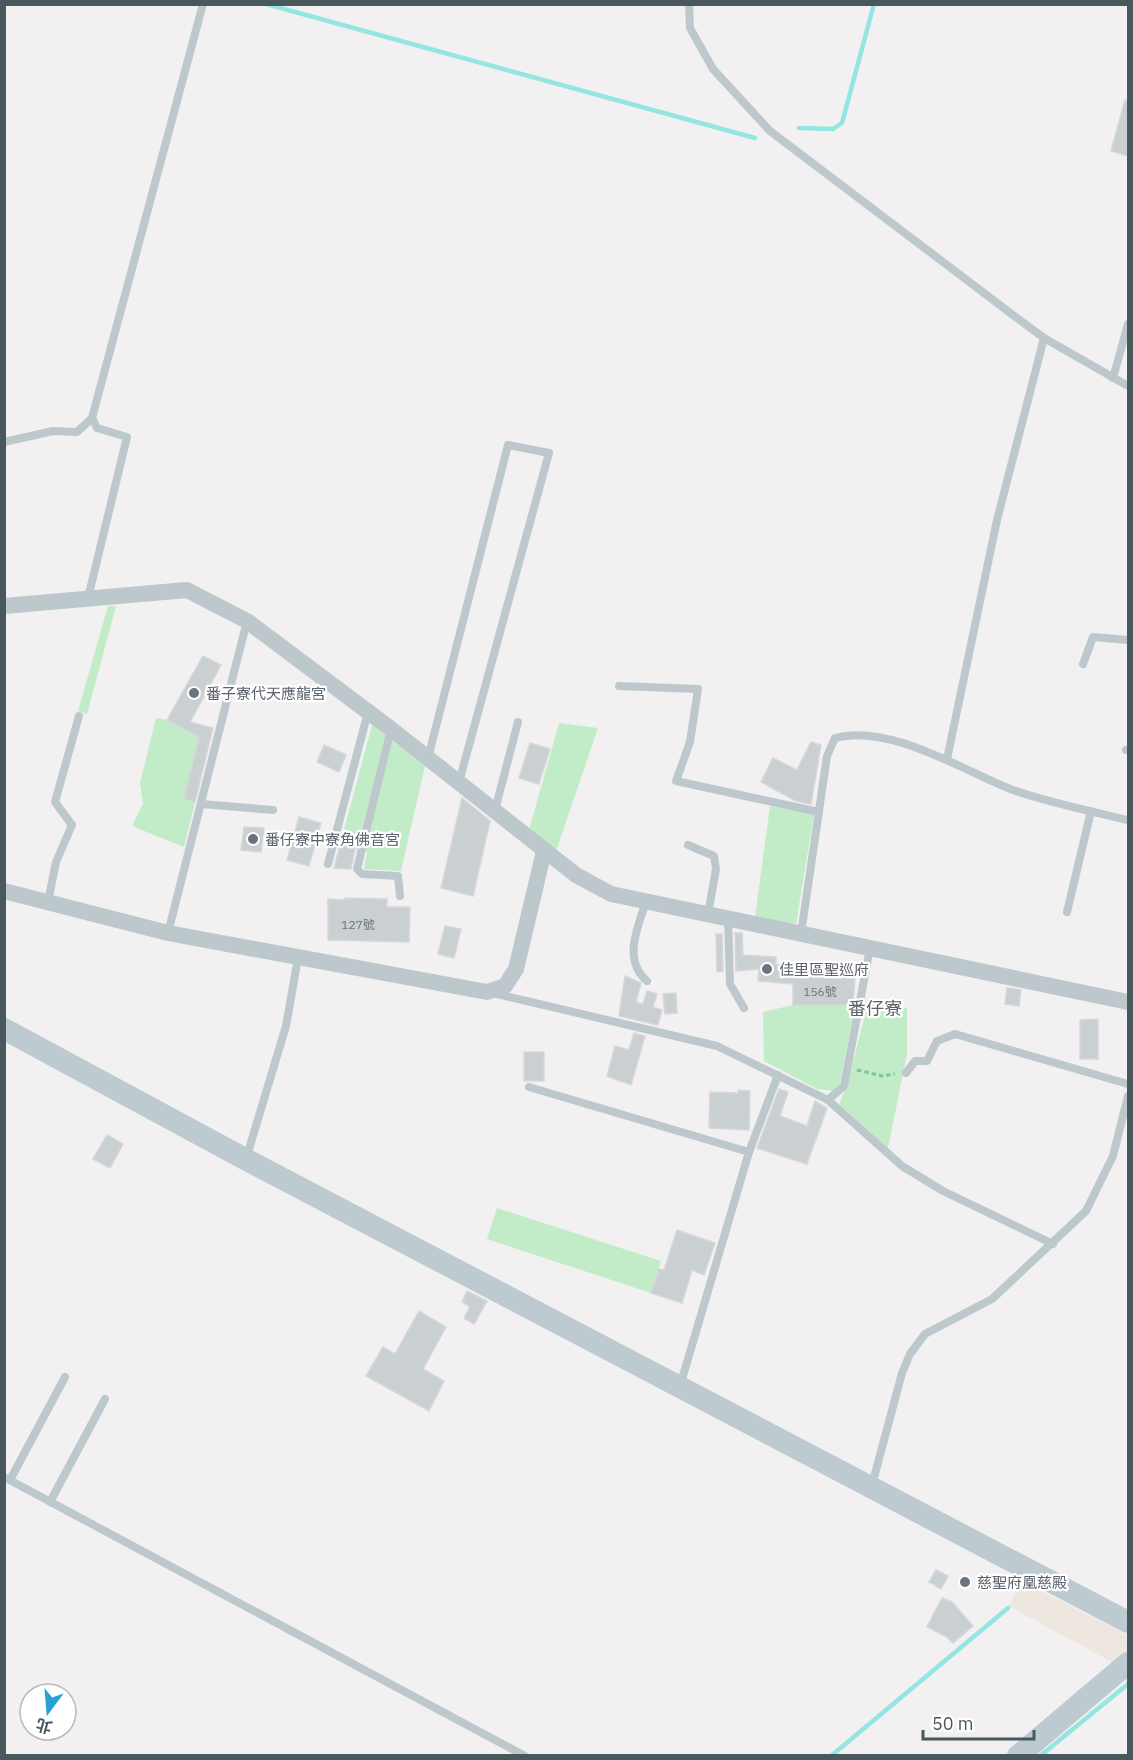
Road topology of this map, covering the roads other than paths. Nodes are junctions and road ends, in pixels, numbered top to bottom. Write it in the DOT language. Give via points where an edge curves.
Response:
graph roads {
  1 [pos="203,4"];
  2 [pos="689,4"];
  3 [pos="1128,324"];
  4 [pos="1044,338"];
  5 [pos="1113,378"];
  6 [pos="1128,386"];
  7 [pos="92,418"];
  8 [pos="4,442"];
  9 [pos="88,598"];
  10 [pos="4,606"];
  11 [pos="247,621"];
  12 [pos="1128,640"];
  13 [pos="1083,664"];
  14 [pos="619,686"];
  15 [pos="368,712"];
  16 [pos="80,716"];
  17 [pos="518,722"];
  18 [pos="391,729"];
  19 [pos="428,758"];
  20 [pos="947,759"];
  21 [pos="459,782"];
  22 [pos="201,804"];
  23 [pos="273,810"];
  24 [pos="495,810"];
  25 [pos="1090,811"];
  26 [pos="819,812"];
  27 [pos="1128,820"];
  28 [pos="688,845"];
  29 [pos="544,851"];
  30 [pos="328,864"];
  31 [pos="4,891"];
  32 [pos="400,896"];
  33 [pos="646,901"];
  34 [pos="48,902"];
  35 [pos="1067,912"];
  36 [pos="708,914"];
  37 [pos="728,918"];
  38 [pos="168,933"];
  39 [pos="801,933"];
  40 [pos="870,948"];
  41 [pos="298,958"];
  42 [pos="647,981"];
  43 [pos="487,992"];
  44 [pos="1128,1002"];
  45 [pos="744,1008"];
  46 [pos="4,1029"];
  47 [pos="906,1073"];
  48 [pos="778,1075"];
  49 [pos="1128,1084"];
  50 [pos="529,1087"];
  51 [pos="1128,1096"];
  52 [pos="828,1100"];
  53 [pos="748,1152"];
  54 [pos="245,1159"];
  55 [pos="1053,1244"];
  56 [pos="65,1377"];
  57 [pos="680,1387"];
  58 [pos="105,1399"];
  59 [pos="7,1479"];
  60 [pos="871,1489"];
  61 [pos="50,1502"];
  62 [pos="1128,1622"];
  63 [pos="1128,1664"];
  64 [pos="525,1755"];
  65 [pos="1018,1755"];
  1 -- 7 [label="lane"];
  2 -- 4 [label="lane" via="690,28 714,69 770,131"];
  3 -- 5 [label="lane"];
  4 -- 5 [label="lane"];
  4 -- 20 [label="lane" via="997,520"];
  5 -- 6 [label="lane"];
  7 -- 8 [label="lane" via="77,432 53,431"];
  7 -- 9 [label="lane" via="98,428 127,437"];
  9 -- 10 [label="street"];
  9 -- 11 [label="street" via="187,590"];
  11 -- 15 [label="street"];
  11 -- 22 [label="lane"];
  12 -- 13 [label="lane" via="1093,637"];
  14 -- 26 [label="lane" via="698,689 690,742 676,781"];
  15 -- 18 [label="street"];
  15 -- 30 [label="lane"];
  16 -- 34 [label="lane" via="55,802 72,825 56,862"];
  17 -- 24 [label="lane"];
  18 -- 19 [label="street"];
  18 -- 32 [label="lane" via="357,869 362,874 398,876"];
  19 -- 21 [label="street"];
  19 -- 21 [label="lane" via="508,445 549,453"];
  20 -- 25 [label="lane" via="1013,790"];
  20 -- 26 [label="lane" via="880,738 849,734 835,738 827,756"];
  21 -- 24 [label="street"];
  22 -- 23 [label="lane"];
  22 -- 38 [label="lane"];
  24 -- 29 [label="street"];
  25 -- 27 [label="lane"];
  25 -- 35 [label="lane"];
  26 -- 39 [label="lane"];
  28 -- 36 [label="lane" via="714,856 716,870"];
  29 -- 33 [label="street" via="611,894"];
  29 -- 43 [label="street" via="516,969 505,986"];
  31 -- 34 [label="street"];
  33 -- 36 [label="street"];
  33 -- 42 [label="lane" via="633,961"];
  34 -- 38 [label="street"];
  36 -- 37 [label="street"];
  37 -- 39 [label="street"];
  37 -- 45 [label="lane" via="730,984"];
  38 -- 41 [label="street"];
  39 -- 40 [label="street"];
  40 -- 44 [label="street"];
  40 -- 52 [label="lane" via="844,1086"];
  41 -- 43 [label="street"];
  41 -- 54 [label="lane" via="286,1026"];
  43 -- 48 [label="lane" via="717,1046"];
  46 -- 54 [label="street"];
  47 -- 49 [label="lane" via="915,1061 927,1062 937,1041 955,1034"];
  48 -- 52 [label="lane"];
  48 -- 53 [label="lane"];
  50 -- 53 [label="lane"];
  51 -- 55 [label="lane" via="1113,1156 1086,1211"];
  52 -- 55 [label="lane" via="902,1166 943,1191"];
  53 -- 57 [label="lane"];
  54 -- 57 [label="street"];
  55 -- 60 [label="lane" via="992,1299 925,1334 910,1353"];
  56 -- 59 [label="lane"];
  57 -- 60 [label="street"];
  58 -- 61 [label="lane"];
  59 -- 61 [label="lane"];
  60 -- 62 [label="street"];
  61 -- 64 [label="lane"];
  63 -- 65 [label="street"];
}
